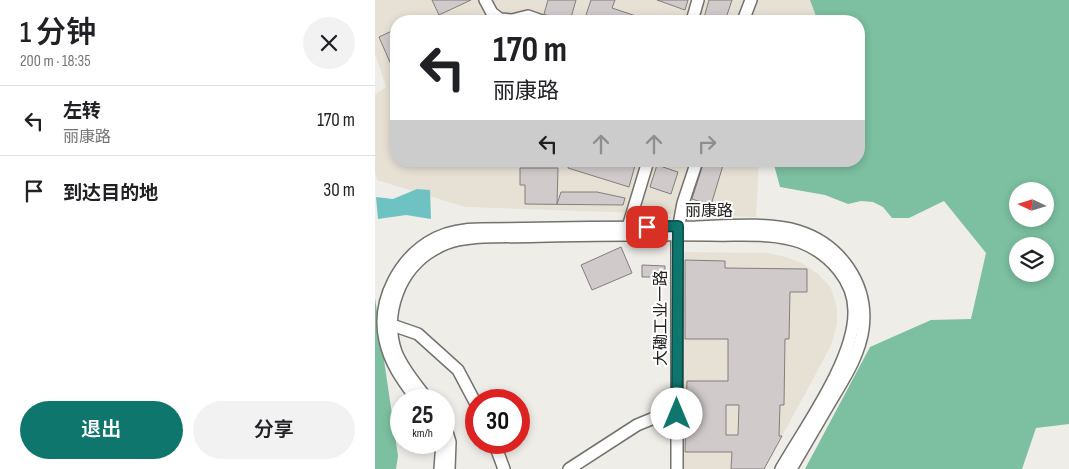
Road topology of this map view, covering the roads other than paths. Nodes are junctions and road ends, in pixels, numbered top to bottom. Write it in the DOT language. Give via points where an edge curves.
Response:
graph roads {
  1 [pos="485,0"];
  2 [pos="698,0"];
  3 [pos="751,0"];
  4 [pos="495,15"];
  5 [pos="694,15"];
  6 [pos="745,15"];
  7 [pos="646,167"];
  8 [pos="695,167"];
  9 [pos="628,227"];
  10 [pos="677,231"];
  11 [pos="392,325"];
  12 [pos="409,389"];
  13 [pos="420,389"];
  14 [pos="468,389"];
  15 [pos="677,414"];
  16 [pos="441,454"];
  17 [pos="450,454"];
  18 [pos="498,454"];
  19 [pos="440,469"];
  20 [pos="449,469"];
  21 [pos="504,469"];
  22 [pos="569,469"];
  23 [pos="677,469"];
  24 [pos="781,469"];
  25 [pos="791,469"];
  1 -- 4 [label="street"];
  2 -- 5 [label="street"];
  3 -- 6 [label="street"];
  7 -- 9 [label="street"];
  8 -- 10 [label="street, 大磡工业一路"];
  9 -- 10 [label="street, 丽康路"];
  9 -- 12 [label="street, 丽康路" via="472,229 441,236 421,248 392,282 383,324 393,365"];
  10 -- 11 [label="street, 丽康路" via="483,237 450,242 423,257 407,275 397,296"];
  10 -- 15 [label="street, 大磡工业一路"];
  10 -- 24 [label="street, 丽康路" via="766,236 800,242 833,263 847,284 854,312 849,346"];
  10 -- 25 [label="street, 丽康路" via="775,228 799,231 834,251 856,280 864,310 858,349"];
  11 -- 13 [label="street, 丽康路" via="400,361"];
  11 -- 14 [label="street" via="418,334 458,370"];
  15 -- 22 [label="street" via="637,425"];
  15 -- 23 [label="street, 大磡工业一路"];
  16 -- 19 [label="street"];
  17 -- 20 [label="street"];
  18 -- 21 [label="street"];
}
